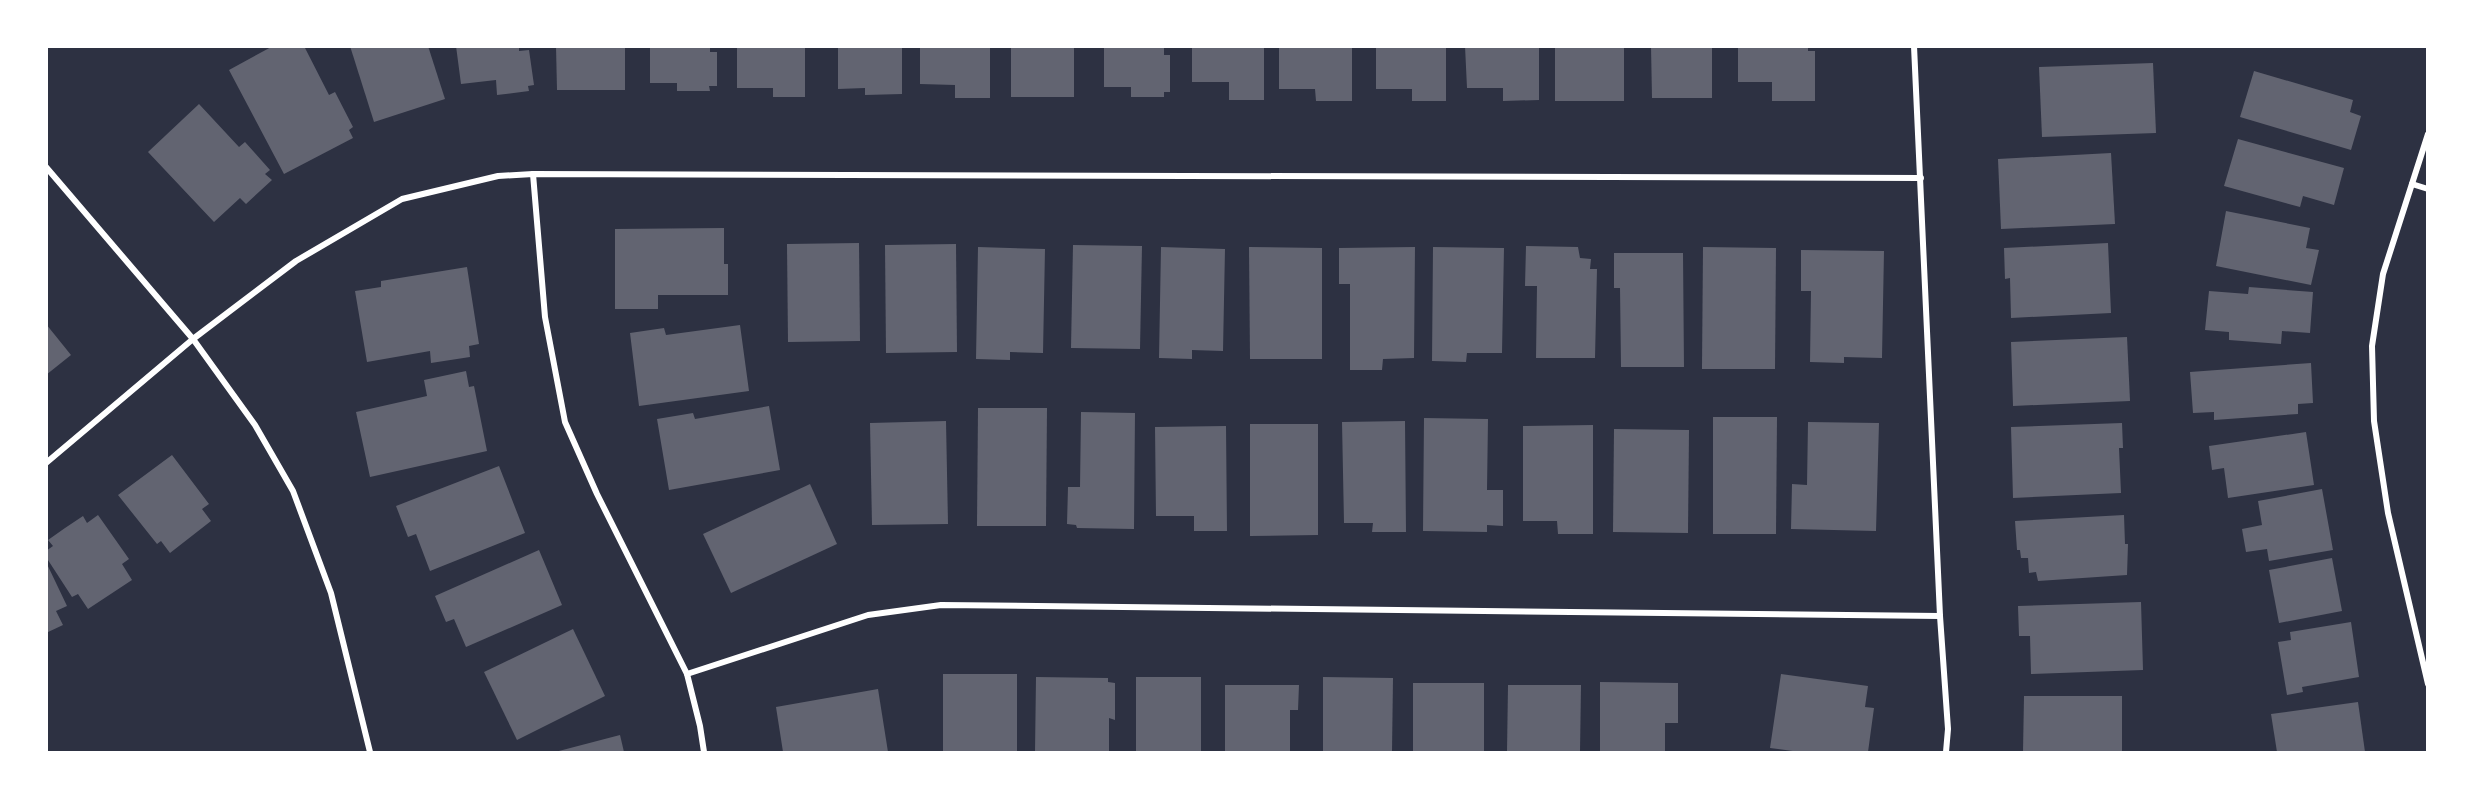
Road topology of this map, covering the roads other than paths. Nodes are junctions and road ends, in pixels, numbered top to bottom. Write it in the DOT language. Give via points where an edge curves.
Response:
graph roads {
  1 [pos="1914,46"];
  2 [pos="2427,134"];
  3 [pos="46,167"];
  4 [pos="533,174"];
  5 [pos="1921,178"];
  6 [pos="2412,184"];
  7 [pos="2427,189"];
  8 [pos="193,339"];
  9 [pos="46,463"];
  10 [pos="1940,616"];
  11 [pos="687,674"];
  12 [pos="2427,684"];
  13 [pos="370,753"];
  14 [pos="704,753"];
  15 [pos="1946,753"];
  1 -- 5 [label="street"];
  2 -- 6 [label="street"];
  3 -- 8 [label="street"];
  4 -- 5 [label="street"];
  4 -- 8 [label="street" via="498,176 402,199 296,261"];
  4 -- 11 [label="street" via="545,317 565,422"];
  5 -- 10 [label="street"];
  6 -- 7 [label="street"];
  6 -- 12 [label="street" via="2383,274 2372,346 2374,421 2388,513"];
  8 -- 9 [label="street"];
  8 -- 13 [label="street" via="255,425 293,491 331,593"];
  10 -- 11 [label="street" via="940,605 868,615"];
  10 -- 15 [label="street" via="1948,729"];
  11 -- 14 [label="street"];
}
